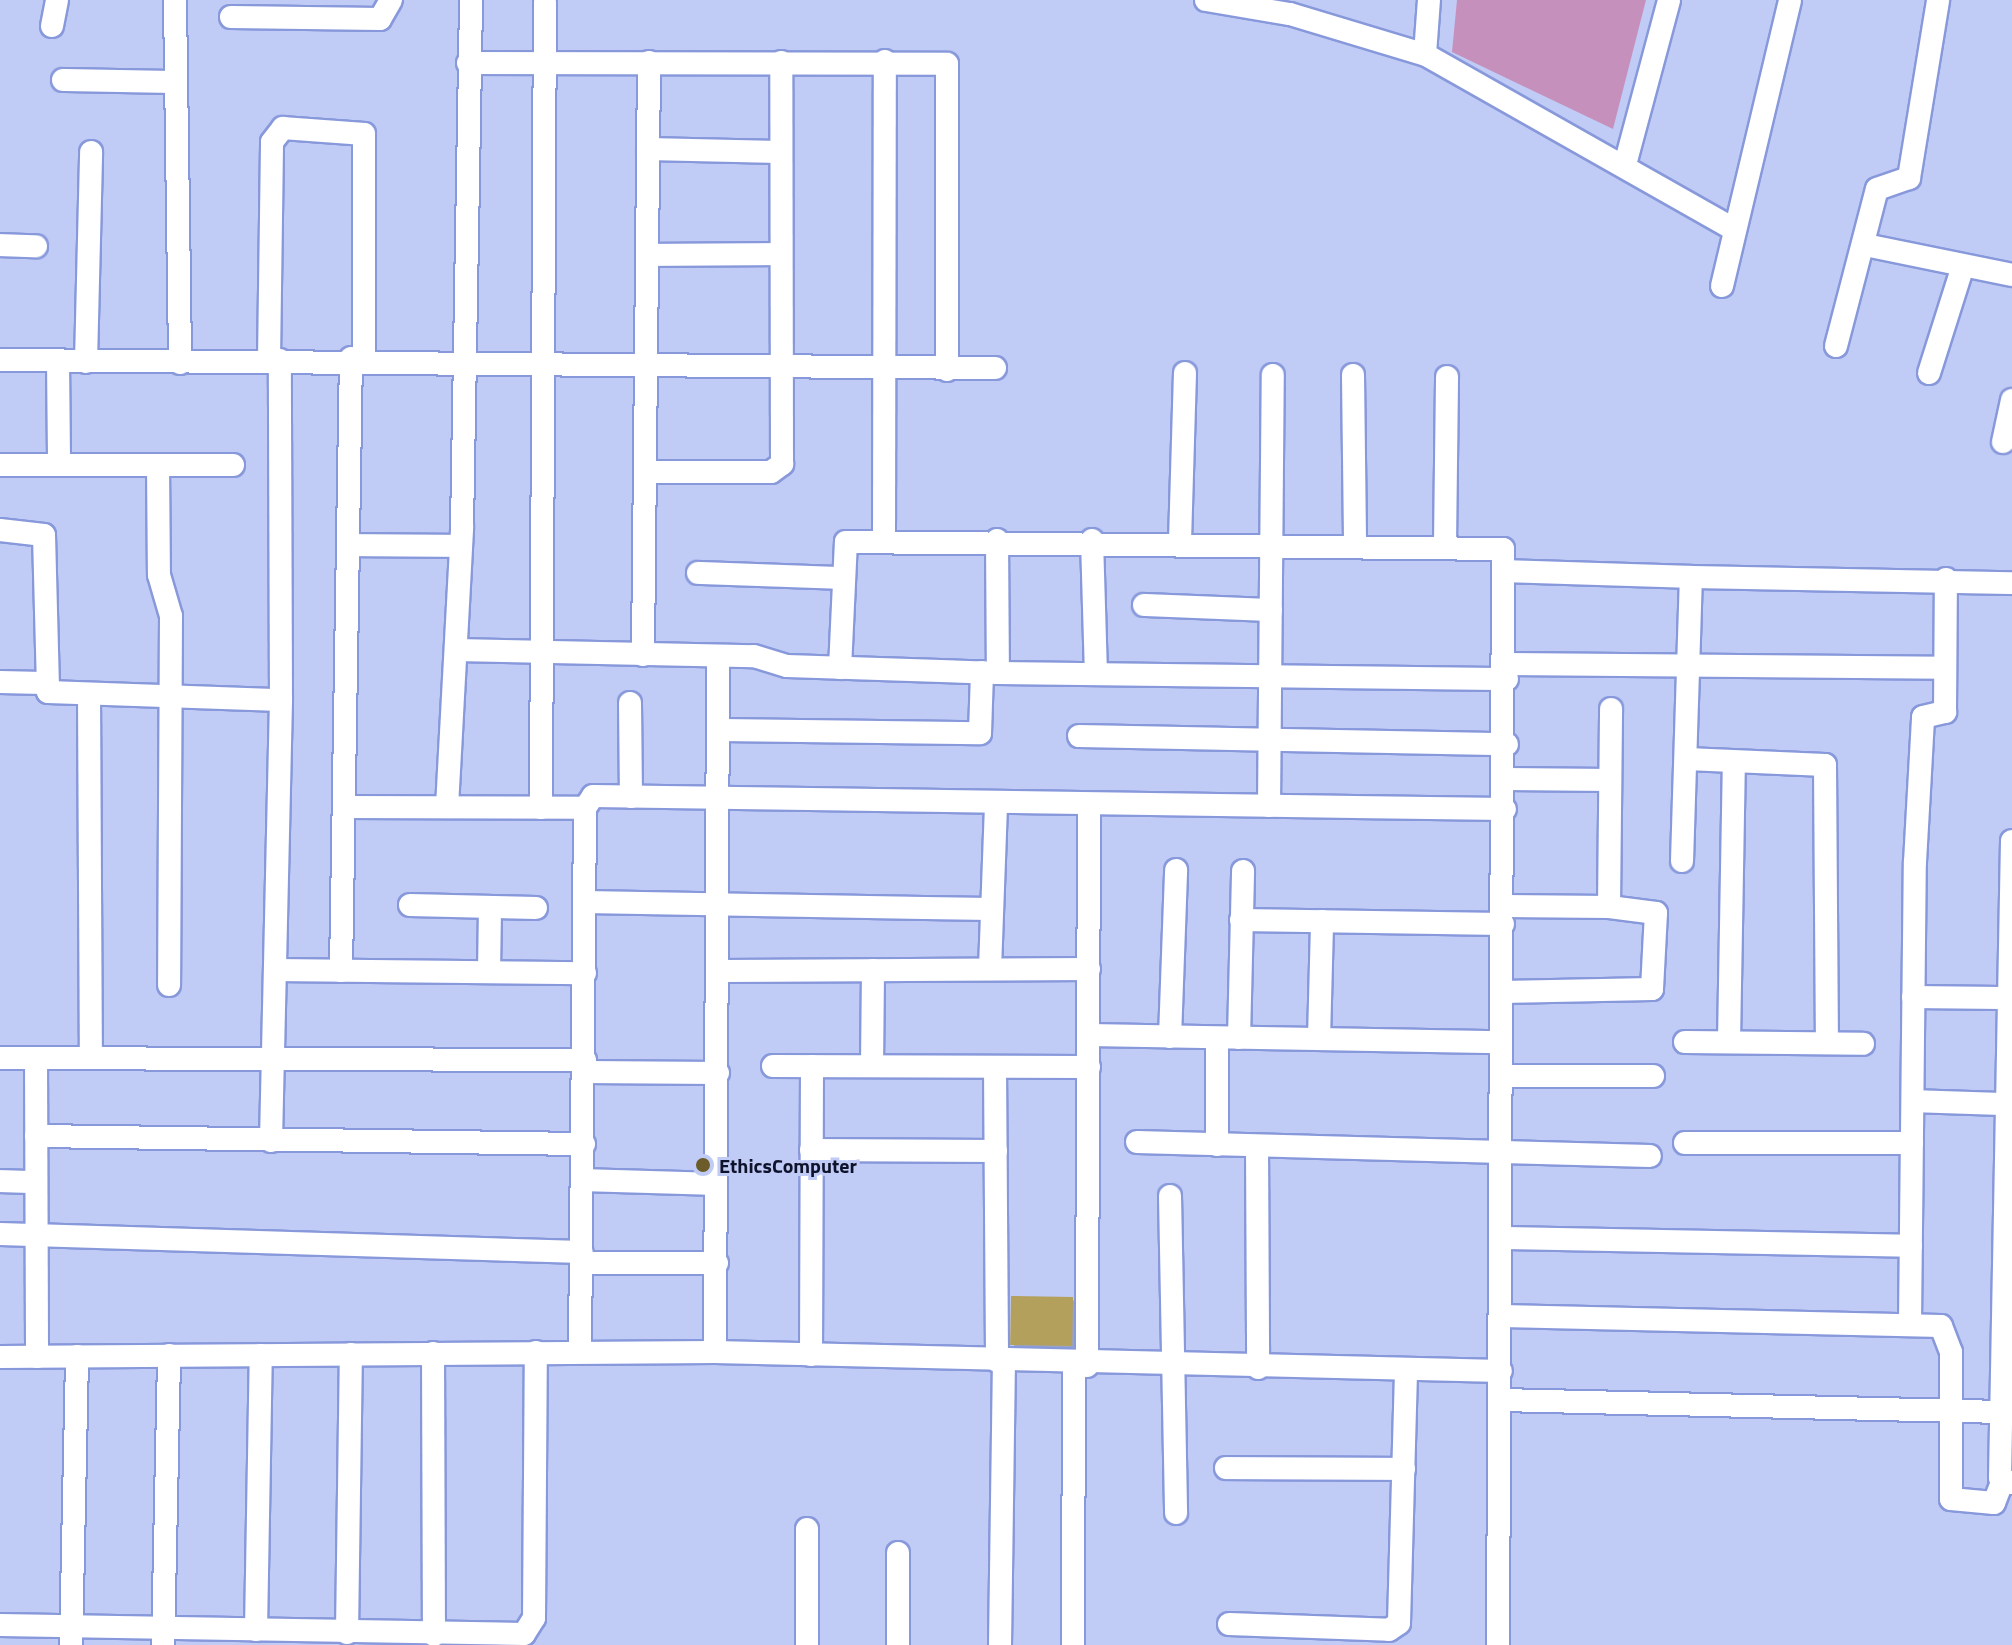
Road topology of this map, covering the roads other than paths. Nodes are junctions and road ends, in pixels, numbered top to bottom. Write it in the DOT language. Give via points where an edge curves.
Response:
graph roads {
  1 [pos="57,0"];
  2 [pos="175,0"];
  3 [pos="391,0"];
  4 [pos="471,0"];
  5 [pos="1206,0"];
  6 [pos="1429,0"];
  7 [pos="1669,0"];
  8 [pos="1790,0"];
  9 [pos="1938,0"];
  10 [pos="545,2"];
  11 [pos="1290,7"];
  12 [pos="231,17"];
  13 [pos="52,26"];
  14 [pos="1425,54"];
  15 [pos="885,61"];
  16 [pos="546,62"];
  17 [pos="649,62"];
  18 [pos="781,62"];
  19 [pos="468,63"];
  20 [pos="63,80"];
  21 [pos="175,82"];
  22 [pos="648,149"];
  23 [pos="91,152"];
  24 [pos="779,152"];
  25 [pos="1626,161"];
  26 [pos="1734,229"];
  27 [pos="0,245"];
  28 [pos="1865,245"];
  29 [pos="36,246"];
  30 [pos="778,254"];
  31 [pos="648,255"];
  32 [pos="1963,266"];
  33 [pos="2012,275"];
  34 [pos="1722,286"];
  35 [pos="1836,346"];
  36 [pos="357,359"];
  37 [pos="0,360"];
  38 [pos="274,360"];
  39 [pos="58,361"];
  40 [pos="86,362"];
  41 [pos="180,363"];
  42 [pos="460,363"];
  43 [pos="545,363"];
  44 [pos="779,364"];
  45 [pos="647,365"];
  46 [pos="884,367"];
  47 [pos="995,368"];
  48 [pos="947,370"];
  49 [pos="1185,373"];
  50 [pos="1929,373"];
  51 [pos="1273,375"];
  52 [pos="1353,375"];
  53 [pos="1447,377"];
  54 [pos="2012,400"];
  55 [pos="2003,442"];
  56 [pos="0,465"];
  57 [pos="59,465"];
  58 [pos="158,465"];
  59 [pos="233,465"];
  60 [pos="646,472"];
  61 [pos="0,530"];
  62 [pos="884,540"];
  63 [pos="997,540"];
  64 [pos="1092,540"];
  65 [pos="1180,541"];
  66 [pos="1272,543"];
  67 [pos="1355,543"];
  68 [pos="1445,544"];
  69 [pos="351,545"];
  70 [pos="461,546"];
  71 [pos="1505,571"];
  72 [pos="698,573"];
  73 [pos="1691,577"];
  74 [pos="841,578"];
  75 [pos="1946,579"];
  76 [pos="2012,583"];
  77 [pos="1144,605"];
  78 [pos="1271,610"];
  79 [pos="456,650"];
  80 [pos="546,653"];
  81 [pos="643,655"];
  82 [pos="718,656"];
  83 [pos="1689,666"];
  84 [pos="840,668"];
  85 [pos="1944,668"];
  86 [pos="990,672"];
  87 [pos="1096,672"];
  88 [pos="1507,672"];
  89 [pos="1270,674"];
  90 [pos="0,682"];
  91 [pos="43,683"];
  92 [pos="89,694"];
  93 [pos="171,696"];
  94 [pos="281,700"];
  95 [pos="630,703"];
  96 [pos="1611,709"];
  97 [pos="721,730"];
  98 [pos="1079,736"];
  99 [pos="1270,738"];
  100 [pos="1507,744"];
  101 [pos="1687,759"];
  102 [pos="1734,762"];
  103 [pos="1506,779"];
  104 [pos="1610,780"];
  105 [pos="631,797"];
  106 [pos="723,799"];
  107 [pos="996,802"];
  108 [pos="1089,804"];
  109 [pos="1269,806"];
  110 [pos="345,807"];
  111 [pos="447,807"];
  112 [pos="541,808"];
  113 [pos="585,808"];
  114 [pos="1505,809"];
  115 [pos="2012,841"];
  116 [pos="1682,861"];
  117 [pos="1176,870"];
  118 [pos="1243,871"];
  119 [pos="585,902"];
  120 [pos="410,905"];
  121 [pos="720,905"];
  122 [pos="490,907"];
  123 [pos="1609,907"];
  124 [pos="536,908"];
  125 [pos="991,909"];
  126 [pos="1504,915"];
  127 [pos="1241,920"];
  128 [pos="1322,921"];
  129 [pos="990,969"];
  130 [pos="1089,969"];
  131 [pos="275,970"];
  132 [pos="873,970"];
  133 [pos="341,971"];
  134 [pos="720,971"];
  135 [pos="489,972"];
  136 [pos="585,973"];
  137 [pos="169,985"];
  138 [pos="1502,992"];
  139 [pos="1913,997"];
  140 [pos="2008,998"];
  141 [pos="1089,1035"];
  142 [pos="1170,1037"];
  143 [pos="1228,1038"];
  144 [pos="1319,1039"];
  145 [pos="1501,1042"];
  146 [pos="1685,1042"];
  147 [pos="1729,1042"];
  148 [pos="1827,1043"];
  149 [pos="1863,1044"];
  150 [pos="2009,1046"];
  151 [pos="0,1058"];
  152 [pos="36,1058"];
  153 [pos="91,1058"];
  154 [pos="273,1058"];
  155 [pos="585,1066"];
  156 [pos="773,1066"];
  157 [pos="812,1066"];
  158 [pos="872,1066"];
  159 [pos="995,1067"];
  160 [pos="1089,1067"];
  161 [pos="718,1073"];
  162 [pos="1501,1076"];
  163 [pos="1653,1076"];
  164 [pos="1914,1101"];
  165 [pos="2006,1104"];
  166 [pos="36,1136"];
  167 [pos="271,1141"];
  168 [pos="1137,1142"];
  169 [pos="1685,1143"];
  170 [pos="1912,1143"];
  171 [pos="584,1144"];
  172 [pos="1217,1145"];
  173 [pos="1257,1146"];
  174 [pos="1502,1149"];
  175 [pos="811,1150"];
  176 [pos="996,1151"];
  177 [pos="1650,1156"];
  178 [pos="583,1180"];
  179 [pos="0,1181"];
  180 [pos="35,1182"];
  181 [pos="716,1184"];
  182 [pos="1170,1196"];
  183 [pos="2007,1209"];
  184 [pos="0,1234"];
  185 [pos="35,1236"];
  186 [pos="1504,1238"];
  187 [pos="1911,1246"];
  188 [pos="582,1257"];
  189 [pos="717,1263"];
  190 [pos="1502,1316"];
  191 [pos="1910,1323"];
  192 [pos="536,1352"];
  193 [pos="580,1352"];
  194 [pos="715,1352"];
  195 [pos="433,1353"];
  196 [pos="351,1354"];
  197 [pos="169,1355"];
  198 [pos="261,1355"];
  199 [pos="811,1355"];
  200 [pos="77,1356"];
  201 [pos="0,1357"];
  202 [pos="37,1357"];
  203 [pos="1000,1362"];
  204 [pos="1081,1366"];
  205 [pos="1174,1368"];
  206 [pos="1258,1368"];
  207 [pos="1406,1369"];
  208 [pos="1501,1371"];
  209 [pos="1501,1400"];
  210 [pos="1951,1412"];
  211 [pos="2001,1412"];
  212 [pos="1226,1468"];
  213 [pos="1404,1469"];
  214 [pos="2007,1482"];
  215 [pos="1176,1513"];
  216 [pos="807,1529"];
  217 [pos="898,1553"];
  218 [pos="1229,1624"];
  219 [pos="0,1625"];
  220 [pos="256,1630"];
  221 [pos="347,1633"];
  222 [pos="71,1635"];
  223 [pos="434,1635"];
  224 [pos="163,1636"];
  225 [pos="807,1645"];
  226 [pos="898,1645"];
  227 [pos="1000,1645"];
  228 [pos="1073,1645"];
  229 [pos="1498,1645"];
  1 -- 13 [label="street"];
  2 -- 21 [label="street"];
  3 -- 12 [label="street" via="380,19"];
  4 -- 19 [label="street"];
  5 -- 11 [label="street"];
  6 -- 14 [label="street"];
  7 -- 25 [label="street"];
  8 -- 26 [label="street"];
  9 -- 28 [label="street" via="1909,178 1879,185"];
  10 -- 16 [label="street"];
  11 -- 14 [label="street"];
  14 -- 25 [label="street"];
  15 -- 18 [label="street"];
  15 -- 46 [label="street"];
  15 -- 48 [label="street" via="941,62 951,71"];
  16 -- 17 [label="street"];
  16 -- 19 [label="street"];
  16 -- 43 [label="street"];
  17 -- 18 [label="street"];
  17 -- 22 [label="street"];
  18 -- 24 [label="street"];
  19 -- 42 [label="street"];
  20 -- 21 [label="street"];
  21 -- 41 [label="street"];
  22 -- 24 [label="street"];
  22 -- 31 [label="street"];
  23 -- 40 [label="street"];
  24 -- 30 [label="street"];
  25 -- 26 [label="street"];
  26 -- 34 [label="street"];
  27 -- 29 [label="street"];
  28 -- 32 [label="street"];
  28 -- 35 [label="street"];
  30 -- 31 [label="street"];
  30 -- 44 [label="street"];
  31 -- 45 [label="street"];
  32 -- 33 [label="street"];
  32 -- 50 [label="street"];
  36 -- 38 [label="street"];
  36 -- 38 [label="street" via="364,134 283,128 272,142"];
  36 -- 42 [label="street"];
  36 -- 69 [label="street"];
  37 -- 39 [label="street"];
  38 -- 41 [label="street"];
  38 -- 94 [label="street"];
  39 -- 40 [label="street"];
  39 -- 57 [label="street"];
  40 -- 41 [label="street"];
  42 -- 43 [label="street"];
  42 -- 70 [label="street"];
  43 -- 45 [label="street"];
  43 -- 80 [label="street"];
  44 -- 45 [label="street"];
  44 -- 46 [label="street"];
  44 -- 60 [label="street" via="781,468"];
  45 -- 60 [label="street"];
  46 -- 48 [label="street"];
  46 -- 62 [label="street"];
  47 -- 48 [label="street"];
  49 -- 65 [label="street"];
  51 -- 66 [label="street"];
  52 -- 67 [label="street"];
  53 -- 68 [label="street"];
  54 -- 55 [label="street"];
  56 -- 57 [label="street"];
  57 -- 58 [label="street"];
  58 -- 59 [label="street"];
  58 -- 93 [label="street" via="159,575 171,616"];
  60 -- 81 [label="street"];
  61 -- 91 [label="street" via="44,535"];
  62 -- 63 [label="street"];
  62 -- 74 [label="street" via="846,542"];
  63 -- 64 [label="street"];
  63 -- 86 [label="street"];
  64 -- 65 [label="street"];
  64 -- 87 [label="street"];
  65 -- 66 [label="street"];
  66 -- 67 [label="street"];
  66 -- 78 [label="street"];
  67 -- 68 [label="street"];
  68 -- 71 [label="street" via="1499,545"];
  69 -- 70 [label="street"];
  69 -- 110 [label="street"];
  70 -- 79 [label="street"];
  71 -- 73 [label="street"];
  71 -- 88 [label="street"];
  72 -- 74 [label="street"];
  73 -- 75 [label="street"];
  73 -- 83 [label="street"];
  74 -- 84 [label="street"];
  75 -- 76 [label="street"];
  75 -- 85 [label="street"];
  77 -- 78 [label="street"];
  78 -- 89 [label="street"];
  79 -- 80 [label="street"];
  79 -- 111 [label="street"];
  80 -- 81 [label="street"];
  80 -- 112 [label="street"];
  81 -- 82 [label="street"];
  82 -- 84 [label="street"];
  82 -- 97 [label="street"];
  83 -- 85 [label="street"];
  83 -- 88 [label="street"];
  83 -- 101 [label="street"];
  84 -- 86 [label="street"];
  85 -- 139 [label="street" via="1944,713 1924,715 1921,729"];
  86 -- 87 [label="street"];
  86 -- 97 [label="street" via="980,733"];
  87 -- 89 [label="street"];
  88 -- 89 [label="street"];
  88 -- 100 [label="street"];
  89 -- 99 [label="street"];
  90 -- 91 [label="street"];
  91 -- 92 [label="street" via="48,692"];
  92 -- 93 [label="street"];
  92 -- 153 [label="street"];
  93 -- 94 [label="street"];
  93 -- 137 [label="street"];
  94 -- 131 [label="street"];
  95 -- 105 [label="street"];
  96 -- 104 [label="street"];
  97 -- 106 [label="street"];
  98 -- 99 [label="street"];
  99 -- 100 [label="street"];
  99 -- 109 [label="street"];
  100 -- 103 [label="street"];
  101 -- 102 [label="street"];
  101 -- 116 [label="street"];
  102 -- 147 [label="street"];
  102 -- 148 [label="street" via="1816,761 1826,768"];
  103 -- 104 [label="street"];
  103 -- 114 [label="street"];
  104 -- 123 [label="street"];
  105 -- 106 [label="street"];
  105 -- 113 [label="street" via="589,797"];
  106 -- 107 [label="street"];
  106 -- 121 [label="street"];
  107 -- 108 [label="street"];
  107 -- 125 [label="street"];
  108 -- 109 [label="street"];
  108 -- 130 [label="street"];
  109 -- 114 [label="street"];
  110 -- 111 [label="street"];
  110 -- 133 [label="street"];
  111 -- 112 [label="street"];
  112 -- 113 [label="street"];
  113 -- 119 [label="street"];
  114 -- 126 [label="street"];
  115 -- 140 [label="street"];
  117 -- 142 [label="street"];
  118 -- 127 [label="street"];
  119 -- 121 [label="street"];
  119 -- 136 [label="street"];
  120 -- 122 [label="street"];
  121 -- 125 [label="street"];
  121 -- 134 [label="street"];
  122 -- 124 [label="street"];
  122 -- 135 [label="street"];
  123 -- 126 [label="street"];
  123 -- 138 [label="street" via="1656,913 1652,989"];
  125 -- 129 [label="street"];
  126 -- 128 [label="street"];
  126 -- 138 [label="street"];
  127 -- 128 [label="street"];
  127 -- 143 [label="street"];
  128 -- 144 [label="street"];
  129 -- 130 [label="street"];
  129 -- 132 [label="street"];
  130 -- 141 [label="street"];
  131 -- 133 [label="street"];
  131 -- 154 [label="street"];
  132 -- 134 [label="street"];
  132 -- 158 [label="street"];
  133 -- 135 [label="street"];
  134 -- 161 [label="street"];
  135 -- 136 [label="street"];
  136 -- 155 [label="street"];
  138 -- 145 [label="street"];
  139 -- 140 [label="street"];
  139 -- 164 [label="street"];
  140 -- 150 [label="street"];
  141 -- 142 [label="street"];
  141 -- 160 [label="street"];
  142 -- 143 [label="street"];
  143 -- 144 [label="street"];
  143 -- 172 [label="street"];
  144 -- 145 [label="street"];
  145 -- 162 [label="street"];
  146 -- 147 [label="street"];
  147 -- 148 [label="street"];
  148 -- 149 [label="street"];
  150 -- 165 [label="street"];
  151 -- 152 [label="street"];
  152 -- 153 [label="street"];
  152 -- 166 [label="street"];
  153 -- 154 [label="street"];
  154 -- 155 [label="street"];
  154 -- 167 [label="street"];
  155 -- 161 [label="street"];
  155 -- 171 [label="street"];
  156 -- 157 [label="street"];
  157 -- 158 [label="street"];
  157 -- 175 [label="street"];
  158 -- 159 [label="street"];
  159 -- 160 [label="street"];
  159 -- 176 [label="street"];
  160 -- 204 [label="street"];
  161 -- 181 [label="street"];
  162 -- 163 [label="street"];
  162 -- 174 [label="street"];
  164 -- 165 [label="street"];
  164 -- 170 [label="street"];
  165 -- 183 [label="street"];
  166 -- 167 [label="street"];
  166 -- 180 [label="street"];
  167 -- 171 [label="street"];
  168 -- 172 [label="street"];
  169 -- 170 [label="street"];
  170 -- 187 [label="street"];
  171 -- 178 [label="street"];
  172 -- 173 [label="street"];
  173 -- 174 [label="street"];
  173 -- 206 [label="street"];
  174 -- 177 [label="street"];
  174 -- 186 [label="street"];
  175 -- 176 [label="street"];
  175 -- 199 [label="street"];
  176 -- 203 [label="street"];
  178 -- 181 [label="street"];
  178 -- 188 [label="street"];
  179 -- 180 [label="street"];
  180 -- 185 [label="street"];
  181 -- 189 [label="street"];
  182 -- 205 [label="street"];
  183 -- 211 [label="street"];
  184 -- 185 [label="street"];
  185 -- 188 [label="street"];
  185 -- 202 [label="street"];
  186 -- 187 [label="street"];
  186 -- 190 [label="street"];
  187 -- 191 [label="street"];
  188 -- 189 [label="street"];
  188 -- 193 [label="street"];
  189 -- 194 [label="street"];
  190 -- 191 [label="street"];
  190 -- 208 [label="street"];
  191 -- 210 [label="street" via="1948,1330"];
  192 -- 193 [label="street"];
  192 -- 195 [label="street"];
  192 -- 223 [label="street" via="533,1625 524,1634"];
  193 -- 194 [label="street"];
  194 -- 199 [label="street"];
  195 -- 196 [label="street"];
  195 -- 223 [label="street"];
  196 -- 198 [label="street"];
  196 -- 221 [label="street"];
  197 -- 198 [label="street"];
  197 -- 200 [label="street"];
  197 -- 224 [label="street"];
  198 -- 220 [label="street"];
  199 -- 203 [label="street"];
  200 -- 202 [label="street"];
  200 -- 222 [label="street"];
  201 -- 202 [label="street"];
  203 -- 204 [label="street"];
  203 -- 227 [label="street"];
  204 -- 205 [label="street"];
  204 -- 228 [label="street"];
  205 -- 206 [label="street"];
  205 -- 215 [label="street"];
  206 -- 207 [label="street"];
  207 -- 208 [label="street"];
  207 -- 213 [label="street"];
  208 -- 209 [label="street"];
  209 -- 210 [label="street"];
  209 -- 229 [label="street"];
  210 -- 211 [label="street"];
  210 -- 214 [label="street" via="1951,1499 1994,1503"];
  211 -- 214 [label="street"];
  212 -- 213 [label="street"];
  213 -- 218 [label="street" via="1401,1617 1394,1629"];
  216 -- 225 [label="street"];
  217 -- 226 [label="street"];
  219 -- 222 [label="street"];
  220 -- 221 [label="street"];
  220 -- 224 [label="street"];
  221 -- 223 [label="street"];
  222 -- 224 [label="street"];
}
